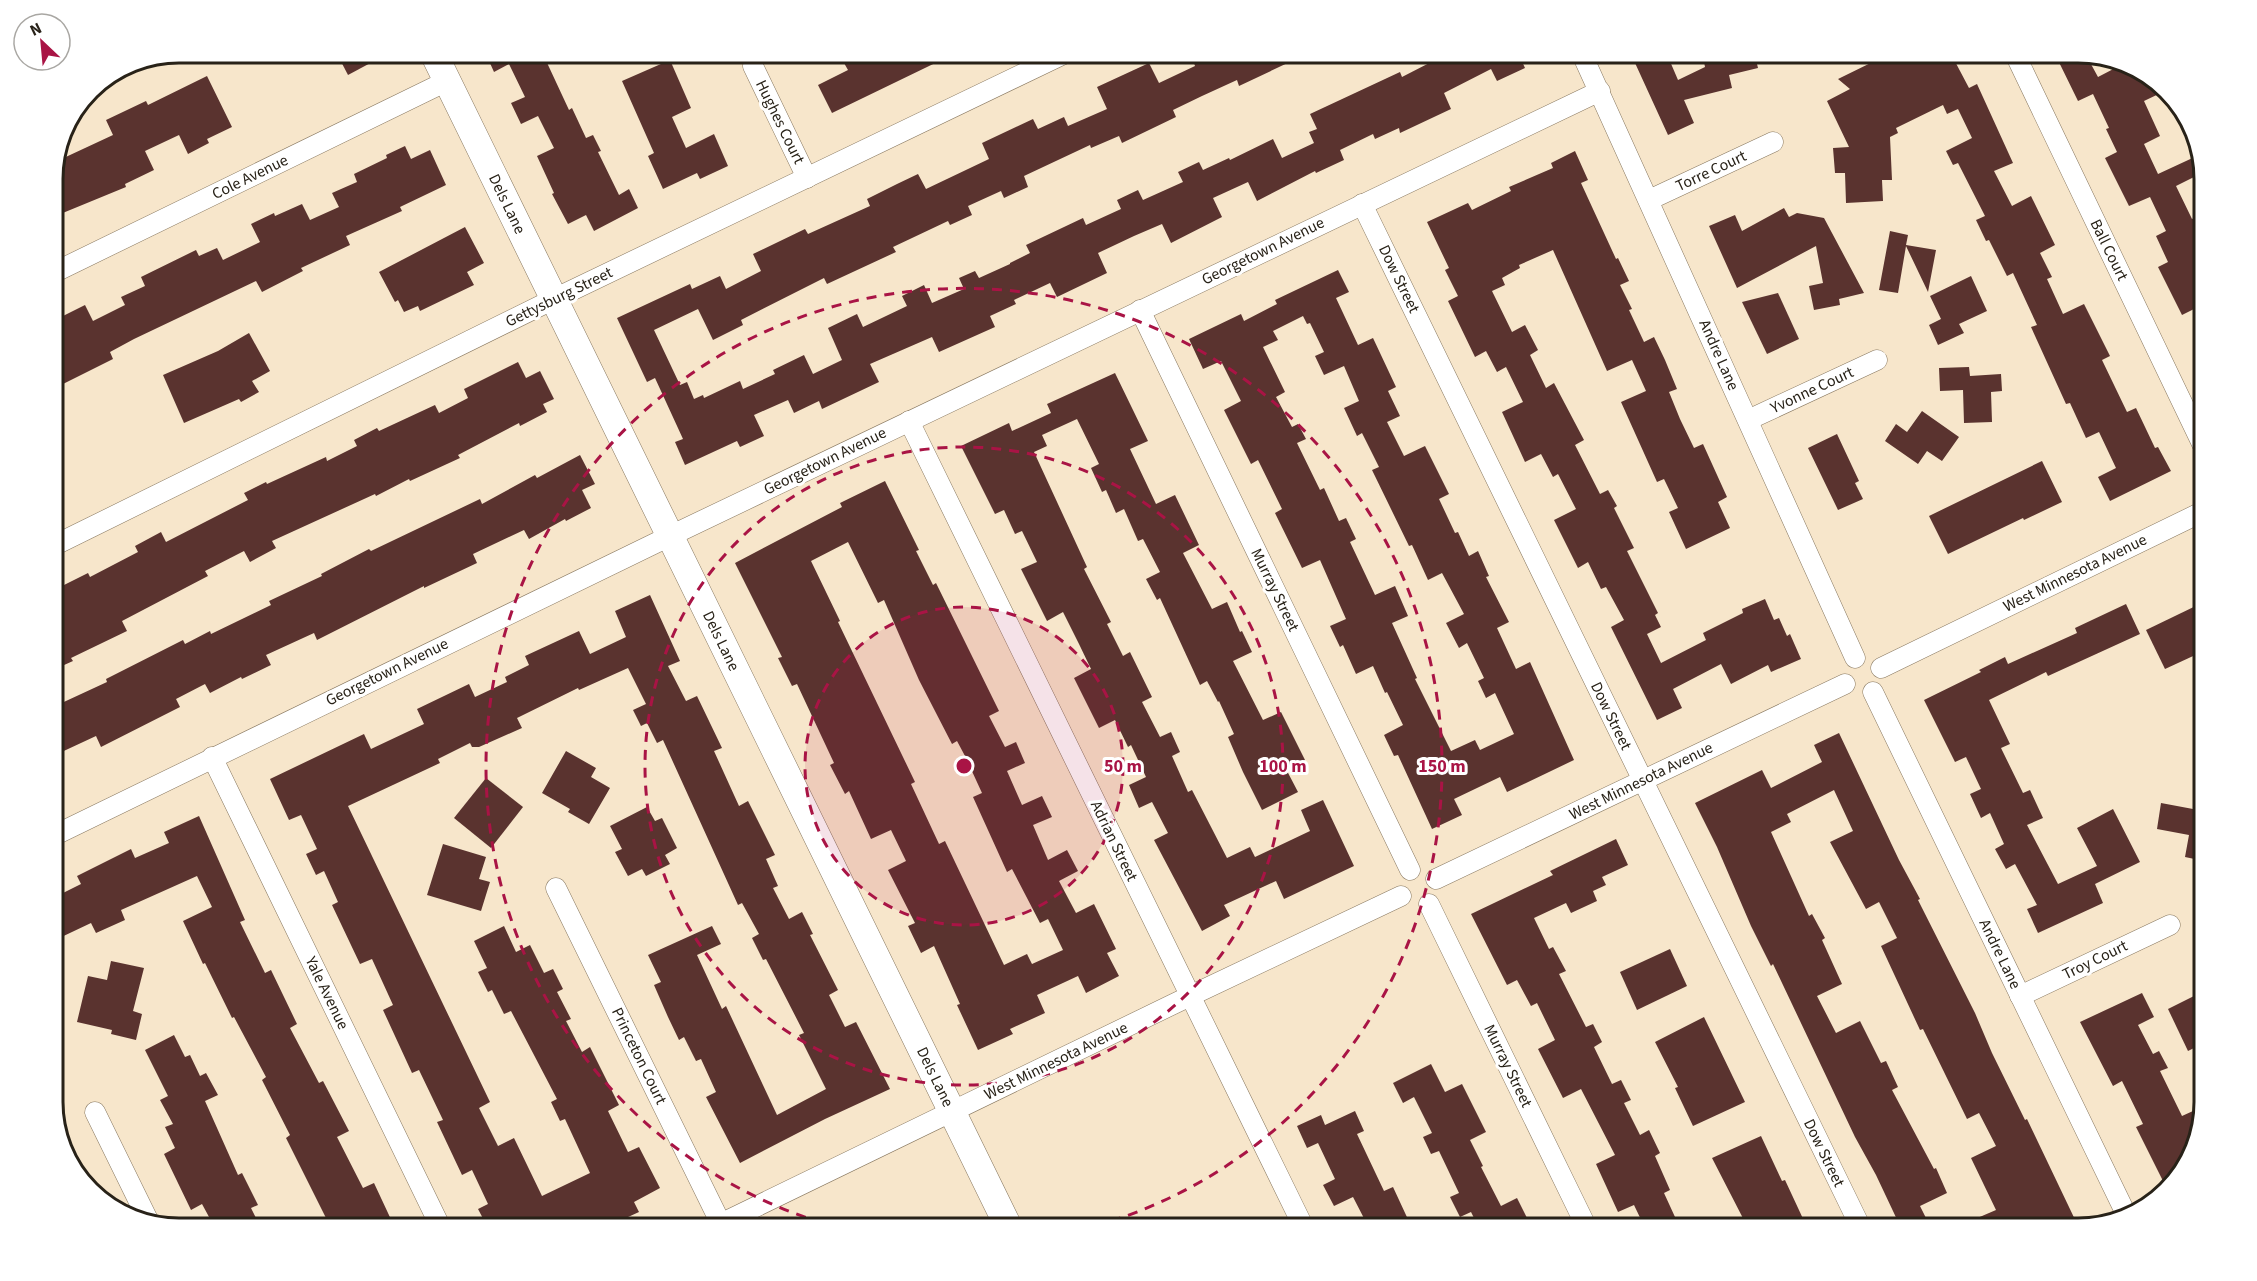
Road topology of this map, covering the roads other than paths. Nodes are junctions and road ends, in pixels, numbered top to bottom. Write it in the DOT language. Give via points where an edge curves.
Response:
graph roads {
  1 [pos="438,63"];
  2 [pos="1045,63"];
  3 [pos="1586,63"];
  4 [pos="2019,63"];
  5 [pos="753,66"];
  6 [pos="447,81"];
  7 [pos="1600,90"];
  8 [pos="1773,142"];
  9 [pos="807,178"];
  10 [pos="1649,200"];
  11 [pos="1362,204"];
  12 [pos="63,268"];
  13 [pos="554,299"];
  14 [pos="1140,310"];
  15 [pos="1877,360"];
  16 [pos="1748,420"];
  17 [pos="909,421"];
  18 [pos="2194,427"];
  19 [pos="2194,516"];
  20 [pos="669,536"];
  21 [pos="63,541"];
  22 [pos="1855,658"];
  23 [pos="1881,668"];
  24 [pos="1845,684"];
  25 [pos="1873,692"];
  26 [pos="212,758"];
  27 [pos="1643,780"];
  28 [pos="63,831"];
  29 [pos="1410,870"];
  30 [pos="1436,879"];
  31 [pos="556,888"];
  32 [pos="1401,896"];
  33 [pos="1429,904"];
  34 [pos="2170,925"];
  35 [pos="1190,996"];
  36 [pos="2020,996"];
  37 [pos="95,1112"];
  38 [pos="951,1112"];
  39 [pos="2124,1209"];
  40 [pos="144,1212"];
  41 [pos="436,1218"];
  42 [pos="715,1218"];
  43 [pos="737,1218"];
  44 [pos="1004,1218"];
  45 [pos="1299,1218"];
  46 [pos="1582,1218"];
  47 [pos="1856,1218"];
  1 -- 6 [label="street, Dels Lane"];
  2 -- 9 [label="street, Gettysburg Street"];
  3 -- 7 [label="street, Andre Lane"];
  4 -- 18 [label="street, Ball Court"];
  5 -- 9 [label="street, Hughes Court"];
  6 -- 12 [label="street, Cole Avenue"];
  6 -- 13 [label="street, Dels Lane"];
  7 -- 10 [label="street, Andre Lane"];
  7 -- 11 [label="street, Georgetown Avenue"];
  8 -- 10 [label="street, Torre Court"];
  9 -- 13 [label="street, Gettysburg Street"];
  10 -- 16 [label="street, Andre Lane"];
  11 -- 14 [label="street, Georgetown Avenue"];
  11 -- 27 [label="street, Dow Street"];
  13 -- 20 [label="street, Dels Lane"];
  13 -- 21 [label="street, Gettysburg Street"];
  14 -- 17 [label="street, Georgetown Avenue"];
  14 -- 29 [label="street, Murray Street"];
  15 -- 16 [label="street, Yvonne Court"];
  16 -- 22 [label="street, Andre Lane"];
  17 -- 20 [label="street, Georgetown Avenue"];
  17 -- 35 [label="street, Adrian Street"];
  19 -- 23 [label="street, West Minnesota Avenue"];
  20 -- 26 [label="street, Georgetown Avenue"];
  20 -- 38 [label="street, Dels Lane"];
  22 -- 23 [label="street" via="1873,658"];
  22 -- 24 [label="street" via="1844,672"];
  23 -- 25 [label="street" via="1880,684"];
  24 -- 25 [label="street" via="1860,695"];
  24 -- 27 [label="street, West Minnesota Avenue"];
  25 -- 36 [label="street, Andre Lane"];
  26 -- 28 [label="street, Georgetown Avenue"];
  26 -- 41 [label="street, Yale Avenue"];
  27 -- 30 [label="street, West Minnesota Avenue"];
  27 -- 47 [label="street, Dow Street"];
  29 -- 30 [label="street" via="1428,870"];
  29 -- 32 [label="street" via="1401,878"];
  30 -- 33 [label="street" via="1438,890"];
  31 -- 42 [label="street, Princeton Court"];
  32 -- 33 [label="street" via="1410,905"];
  32 -- 35 [label="street, West Minnesota Avenue"];
  33 -- 46 [label="street, Murray Street"];
  34 -- 36 [label="street, Troy Court"];
  35 -- 38 [label="street, West Minnesota Avenue"];
  35 -- 45 [label="street, Adrian Street"];
  36 -- 39 [label="street, Andre Lane"];
  37 -- 40 [label="street"];
  38 -- 43 [label="street, West Minnesota Avenue"];
  38 -- 44 [label="street, Dels Lane"];
}
